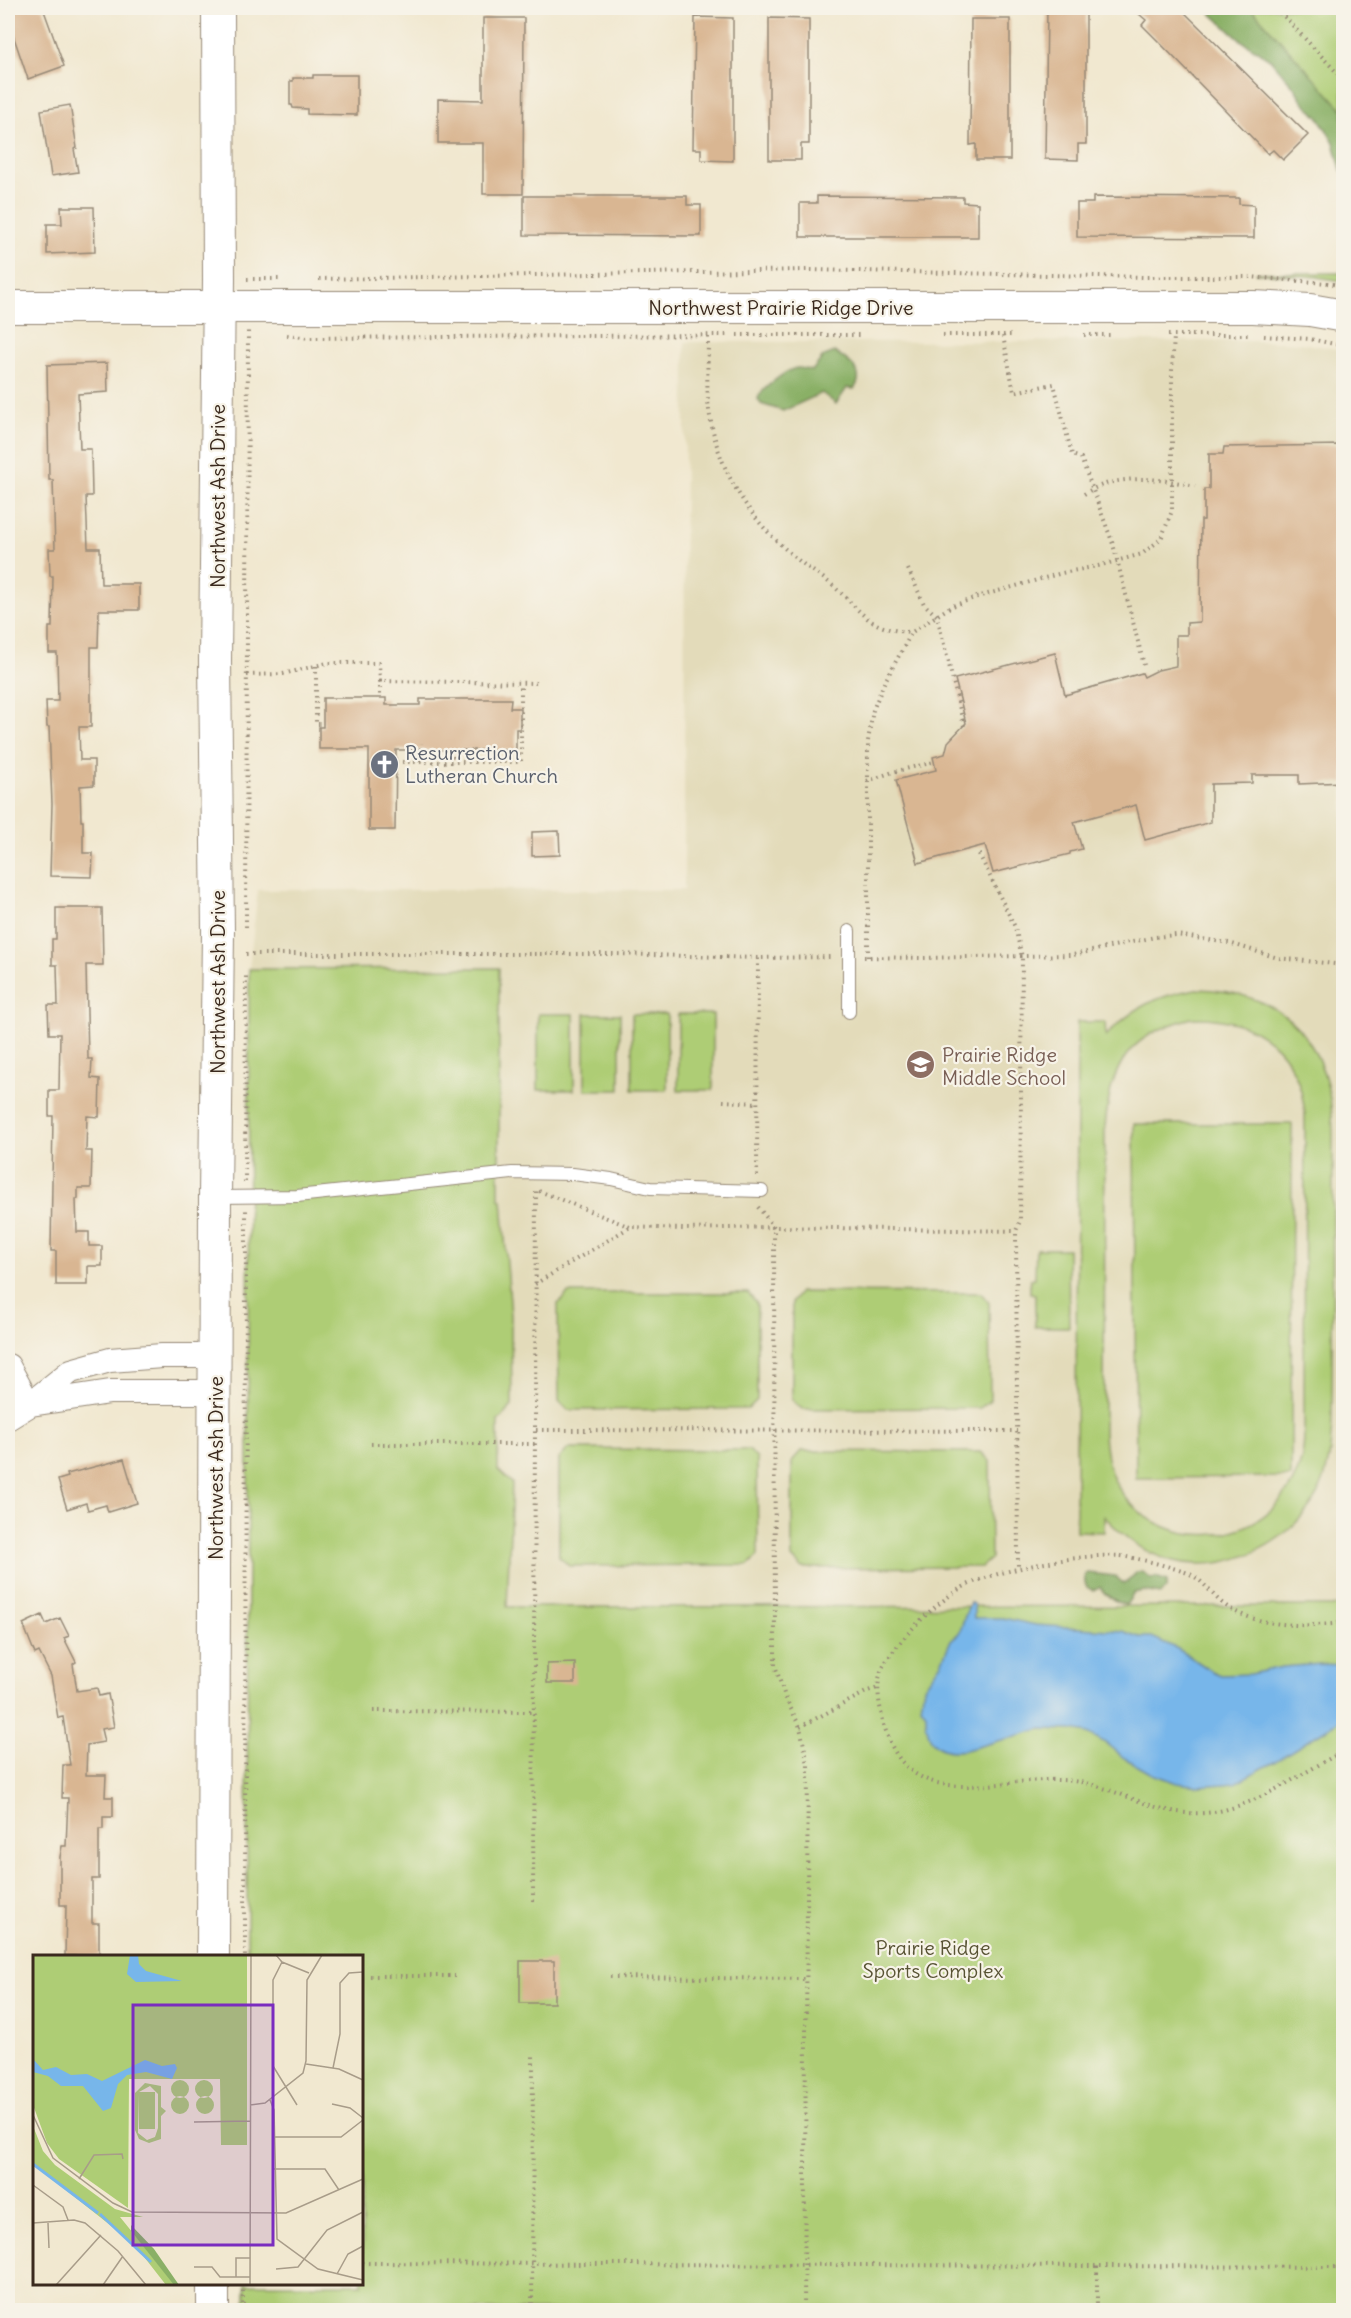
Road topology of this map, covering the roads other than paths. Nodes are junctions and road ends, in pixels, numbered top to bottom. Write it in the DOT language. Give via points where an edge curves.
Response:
graph roads {
  1 [pos="218,8"];
  2 [pos="8,307"];
  3 [pos="234,316"];
  4 [pos="1344,316"];
  5 [pos="849,931"];
  6 [pos="849,1012"];
  7 [pos="759,1191"];
  8 [pos="230,1197"];
  9 [pos="215,1356"];
  10 [pos="8,1366"];
  11 [pos="215,1392"];
  12 [pos="29,1405"];
  13 [pos="8,1418"];
  14 [pos="213,1955"];
  15 [pos="213,2285"];
  16 [pos="213,2310"];
  1 -- 3 [label="street, Northwest Ash Drive"];
  2 -- 3 [label="street, Northwest Prairie Ridge Drive"];
  3 -- 4 [label="street, Northwest Prairie Ridge Drive" via="1253,307"];
  3 -- 8 [label="street, Northwest Ash Drive" via="215,661 219,931"];
  5 -- 6 [label="lane"];
  7 -- 8 [label="lane" via="650,1188 573,1174 512,1173 297,1196"];
  8 -- 9 [label="street, Northwest Ash Drive"];
  9 -- 11 [label="street, Northwest Ash Drive"];
  9 -- 12 [label="street" via="110,1360 71,1371"];
  10 -- 12 [label="street"];
  11 -- 12 [label="street" via="111,1392"];
  11 -- 14 [label="street, Northwest Ash Drive"];
  12 -- 13 [label="street"];
  15 -- 16 [label="street"];
}
